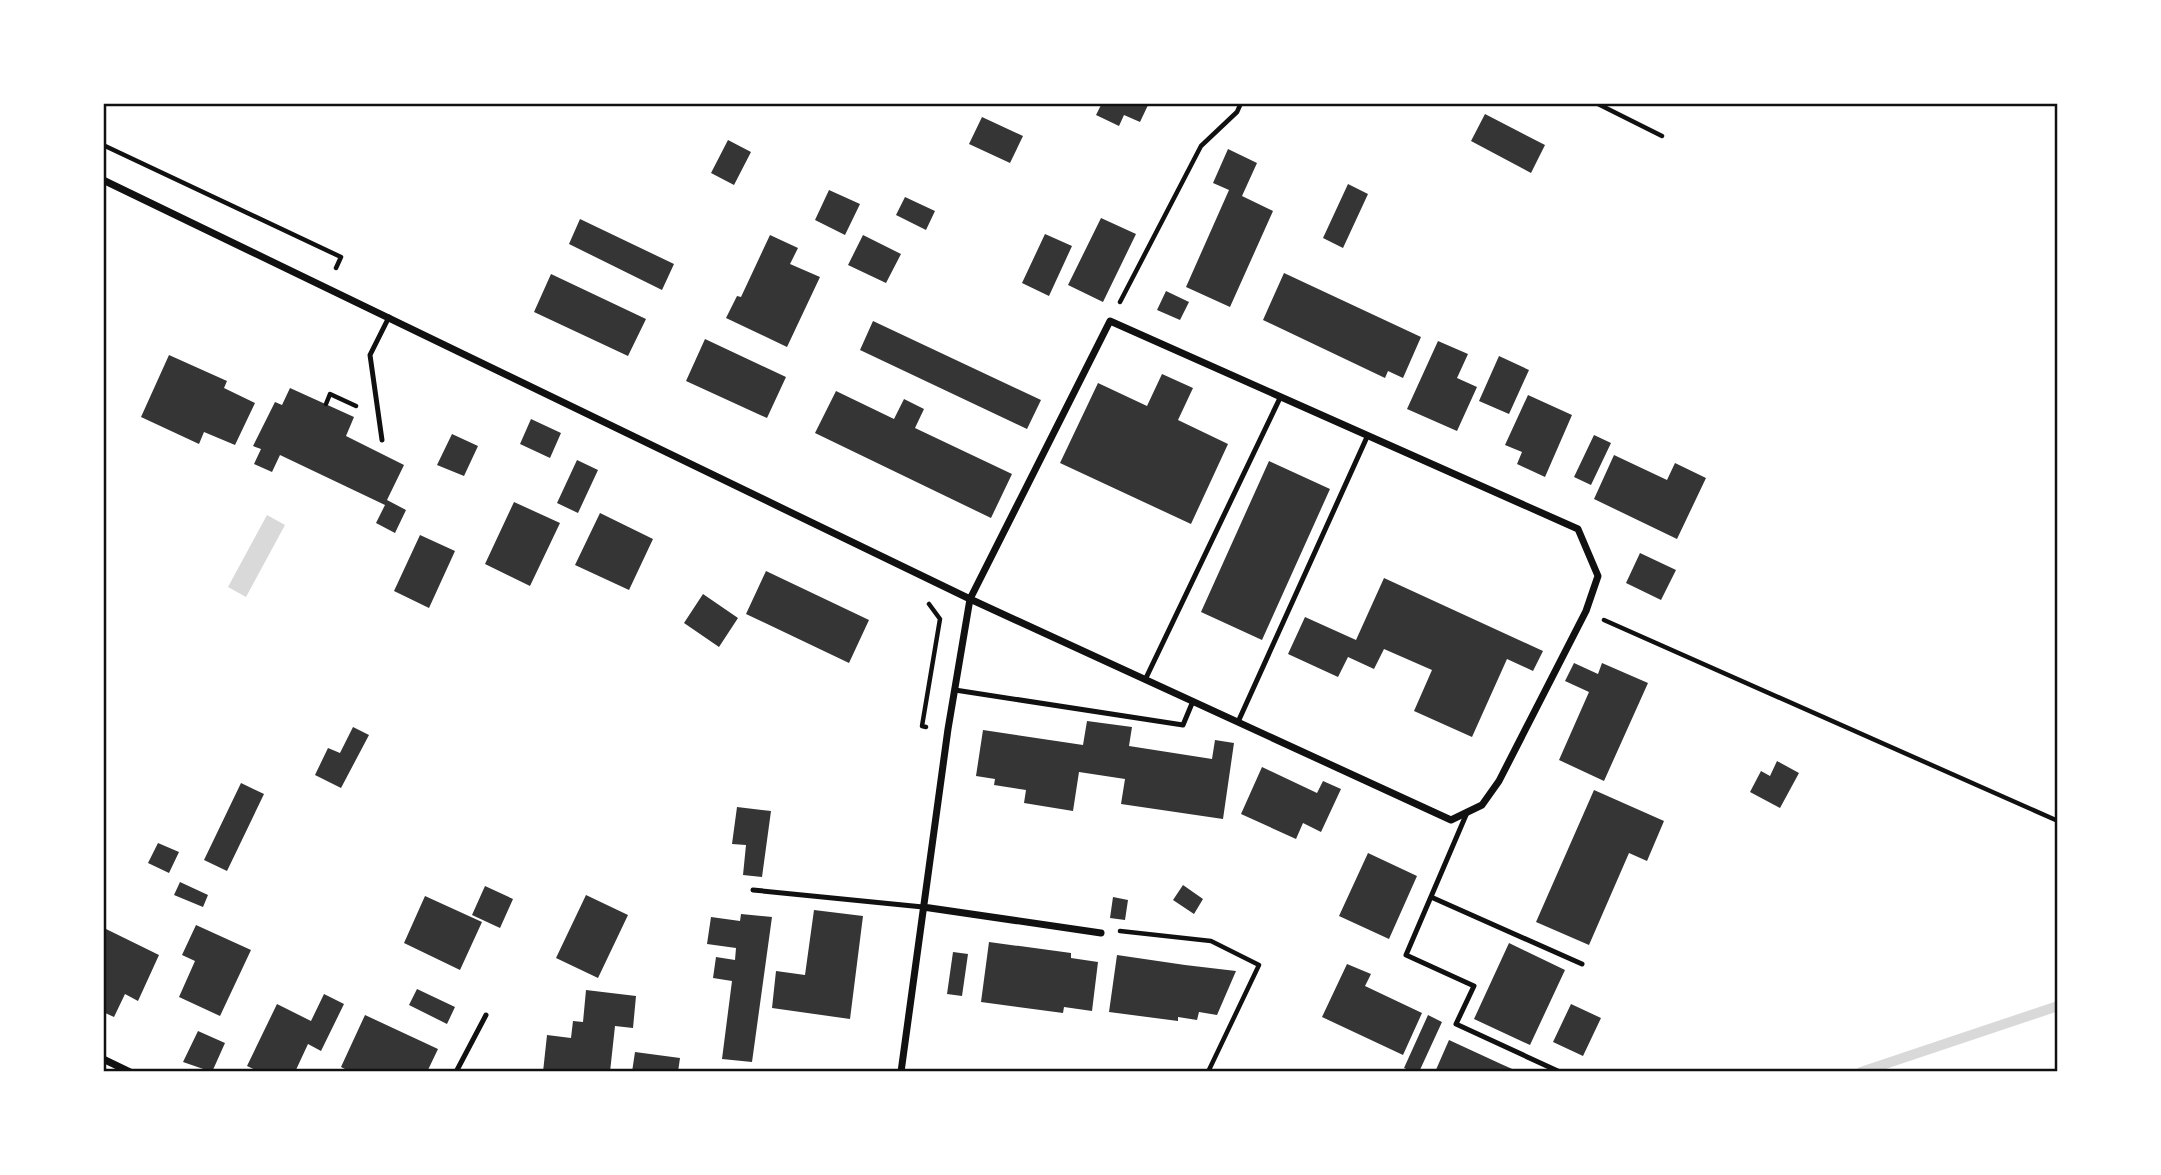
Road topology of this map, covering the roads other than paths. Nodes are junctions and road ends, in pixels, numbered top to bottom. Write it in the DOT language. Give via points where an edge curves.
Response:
graph roads {
  1 [pos="103,180"];
  2 [pos="389,317"];
  3 [pos="1280,398"];
  4 [pos="1367,437"];
  5 [pos="382,440"];
  6 [pos="970,599"];
  7 [pos="1145,680"];
  8 [pos="955,690"];
  9 [pos="1193,702"];
  10 [pos="1238,722"];
  11 [pos="1466,815"];
  12 [pos="753,890"];
  13 [pos="1431,897"];
  14 [pos="923,907"];
  15 [pos="1101,933"];
  16 [pos="1581,964"];
  17 [pos="486,1015"];
  18 [pos="103,1059"];
  19 [pos="130,1072"];
  20 [pos="456,1072"];
  21 [pos="901,1072"];
  22 [pos="1560,1072"];
  1 -- 2 [label="street"];
  2 -- 5 [label="lane" via="370,355"];
  2 -- 6 [label="street"];
  3 -- 4 [label="street"];
  3 -- 6 [label="street" via="1110,321"];
  3 -- 7 [label="lane"];
  4 -- 10 [label="lane"];
  4 -- 11 [label="street" via="1578,529 1598,576 1586,611 1499,781 1482,805"];
  6 -- 7 [label="street"];
  6 -- 8 [label="street"];
  7 -- 9 [label="street"];
  8 -- 9 [label="lane" via="1183,725"];
  8 -- 14 [label="street"];
  9 -- 10 [label="street"];
  10 -- 11 [label="street" via="1451,820"];
  11 -- 13 [label="lane"];
  12 -- 14 [label="lane"];
  13 -- 16 [label="lane"];
  13 -- 22 [label="lane" via="1406,955 1474,986 1456,1024"];
  14 -- 15 [label="street"];
  14 -- 21 [label="street"];
  17 -- 20 [label="lane"];
  18 -- 19 [label="street"];
}
